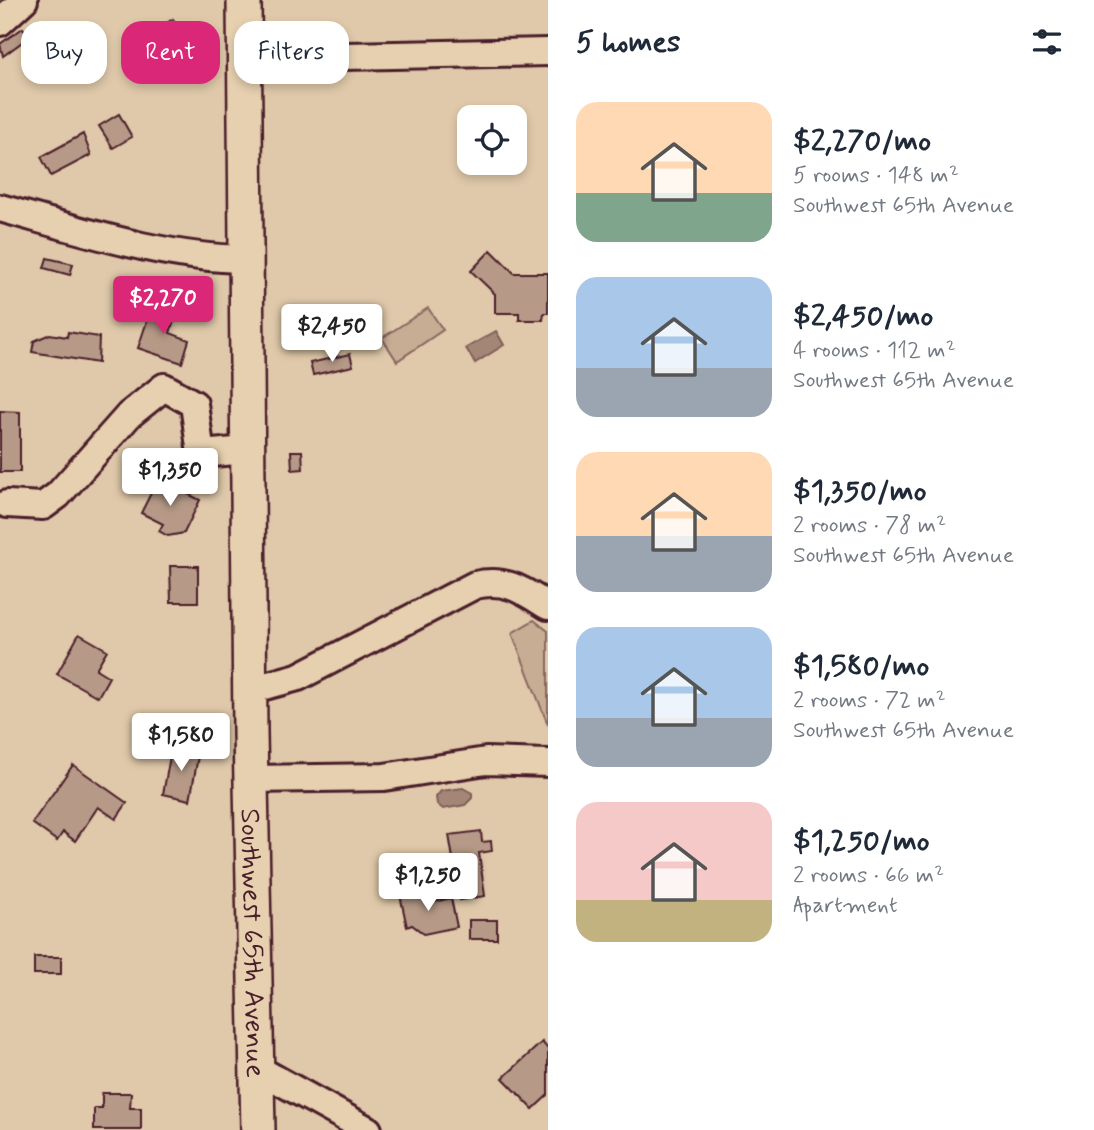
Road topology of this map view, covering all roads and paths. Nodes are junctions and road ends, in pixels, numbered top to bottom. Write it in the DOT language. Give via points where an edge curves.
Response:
graph roads {
  1 [pos="24,0"];
  2 [pos="244,0"];
  3 [pos="244,21"];
  4 [pos="0,22"];
  5 [pos="548,52"];
  6 [pos="349,56"];
  7 [pos="244,84"];
  8 [pos="0,208"];
  9 [pos="246,259"];
  10 [pos="247,450"];
  11 [pos="6,504"];
  12 [pos="548,606"];
  13 [pos="250,690"];
  14 [pos="548,763"];
  15 [pos="251,779"];
  16 [pos="256,1068"];
  17 [pos="258,1130"];
  18 [pos="368,1130"];
  1 -- 4 [label="street"];
  2 -- 3 [label="main road, Southwest 65th Avenue"];
  5 -- 6 [label="street"];
  7 -- 9 [label="main road, Southwest 65th Avenue"];
  8 -- 9 [label="street" via="132,243 211,258"];
  9 -- 10 [label="main road, Southwest 65th Avenue"];
  10 -- 11 [label="street" via="201,454 194,404 164,387 129,415 58,495 43,506"];
  10 -- 13 [label="main road, Southwest 65th Avenue"];
  12 -- 13 [label="street" via="514,585 494,581 475,585 298,677"];
  13 -- 15 [label="main road, Southwest 65th Avenue"];
  14 -- 15 [label="street" via="486,761 384,777"];
  15 -- 16 [label="main road, Southwest 65th Avenue"];
  16 -- 17 [label="main road, Southwest 65th Avenue"];
  16 -- 18 [label="street"];
}
